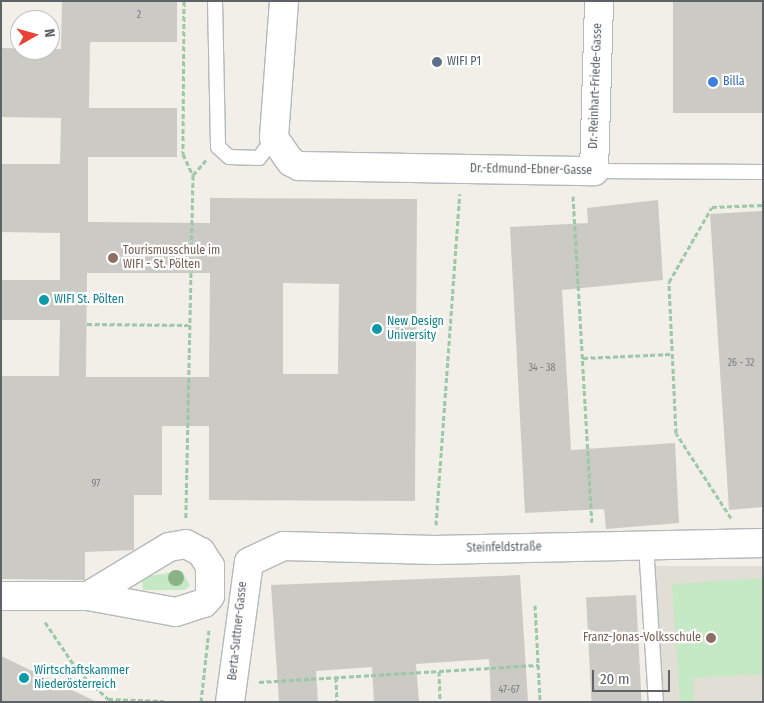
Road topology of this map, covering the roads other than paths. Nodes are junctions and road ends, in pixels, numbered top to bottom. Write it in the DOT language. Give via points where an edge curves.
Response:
graph roads {
  1 [pos="215,1"];
  2 [pos="284,1"];
  3 [pos="599,1"];
  4 [pos="274,138"];
  5 [pos="583,171"];
  6 [pos="763,172"];
  7 [pos="763,543"];
  8 [pos="646,545"];
  9 [pos="249,562"];
  10 [pos="14,596"];
  11 [pos="88,596"];
  12 [pos="231,693"];
  13 [pos="656,702"];
  1 -- 4 [label="lane" via="218,146 229,157 259,158"];
  2 -- 4 [label="street"];
  3 -- 5 [label="street, Dr.-Reinhart-Friede-Gasse"];
  4 -- 5 [label="street, Dr.-Edmund-Ebner-Gasse" via="283,155 299,166"];
  5 -- 6 [label="lane, Dr.-Edmund-Ebner-Gasse"];
  7 -- 8 [label="street, Steinfeldstraße"];
  8 -- 9 [label="street, Steinfeldstraße" via="434,550 284,546"];
  8 -- 13 [label="lane"];
  9 -- 12 [label="street, Berta-Suttner-Gasse"];
  10 -- 11 [label="street"];
  11 -- 11 [label="street" via="176,612 204,603 210,596 210,566 201,552 186,544 160,550"];
}
